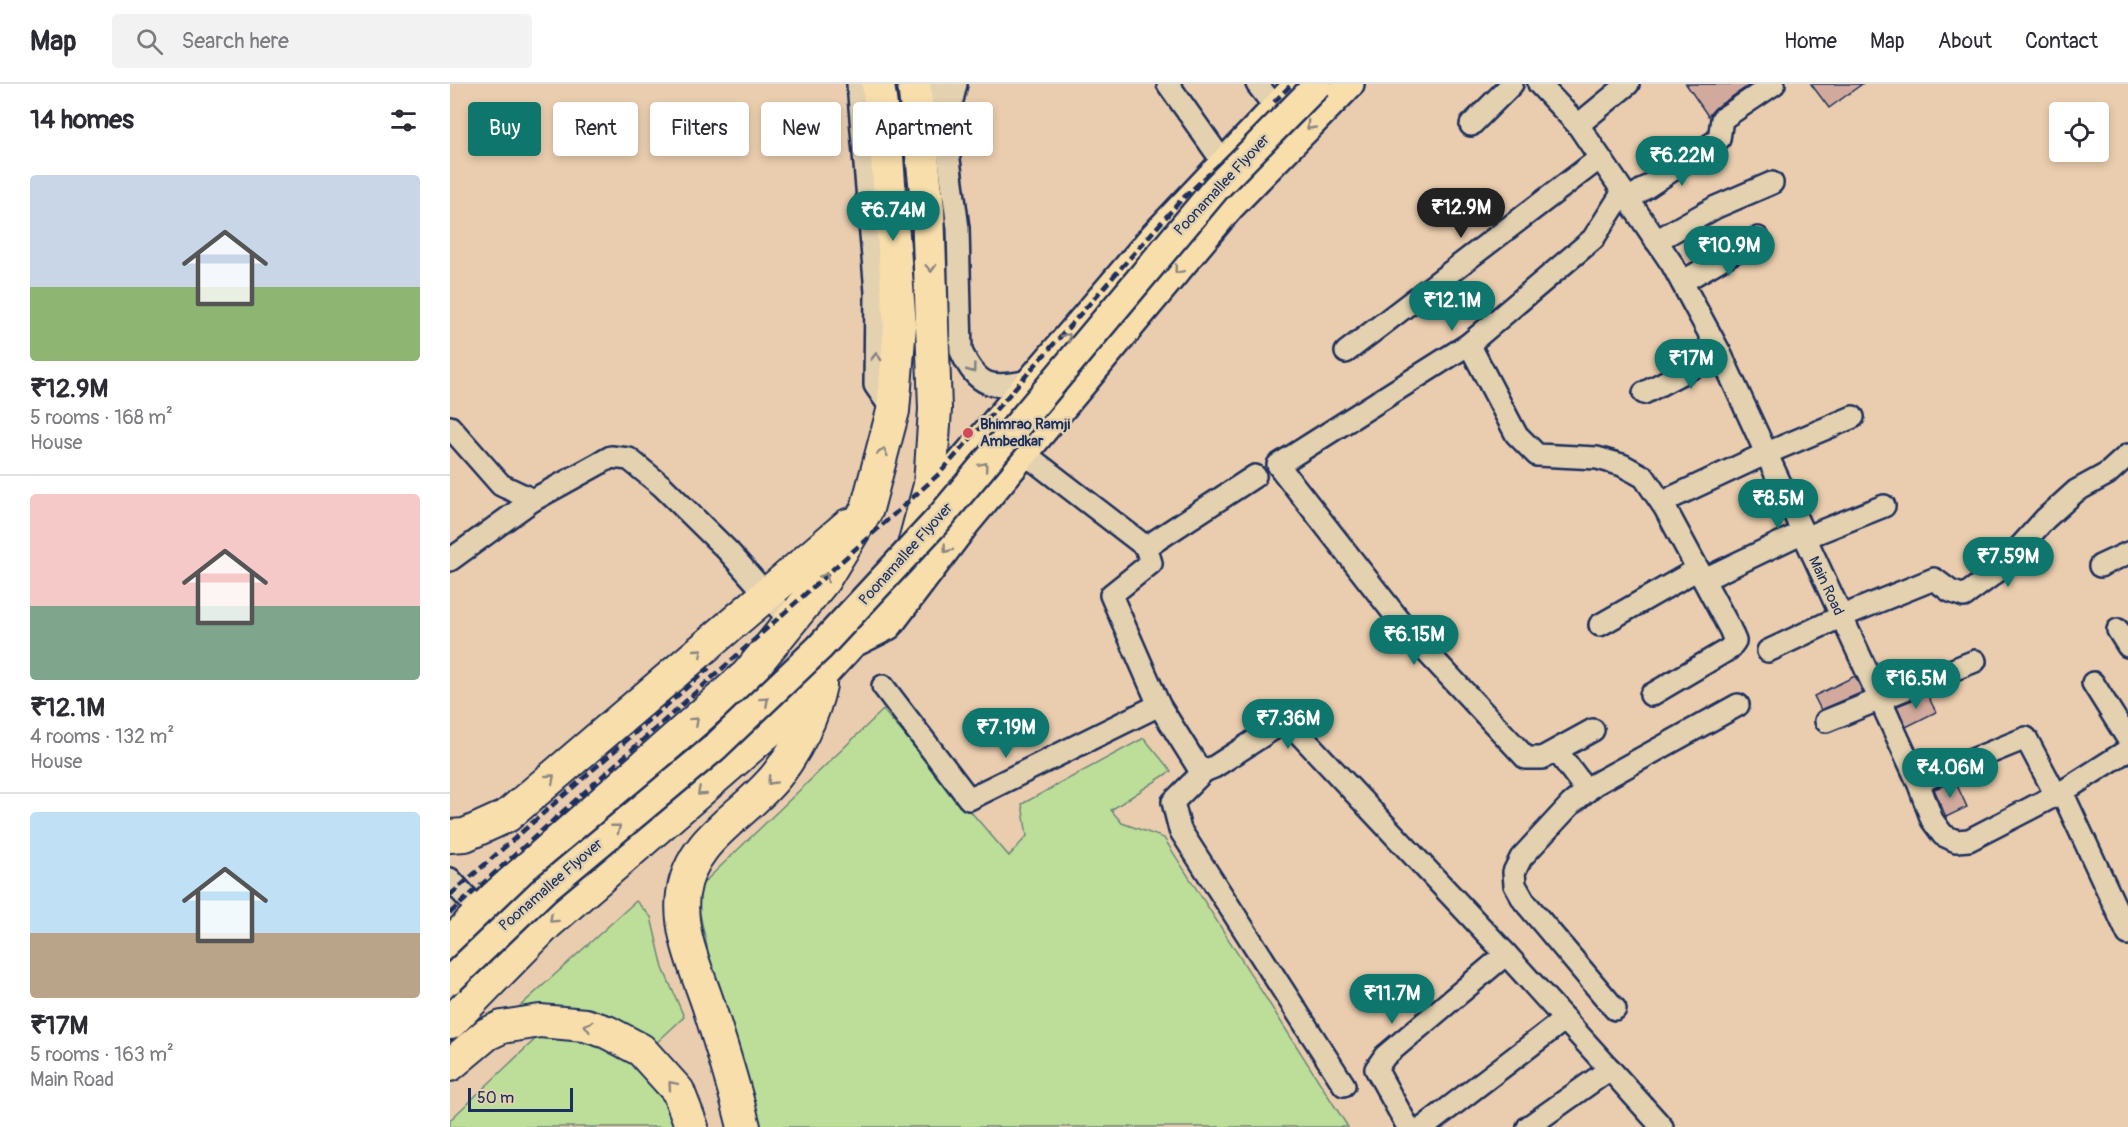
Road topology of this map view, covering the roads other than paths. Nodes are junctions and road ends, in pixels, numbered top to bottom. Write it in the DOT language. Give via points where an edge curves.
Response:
graph roads {
  1 [pos="858,84"];
  2 [pos="878,84"];
  3 [pos="914,84"];
  4 [pos="939,84"];
  5 [pos="956,84"];
  6 [pos="1168,84"];
  7 [pos="1257,84"];
  8 [pos="1298,84"];
  9 [pos="1318,84"];
  10 [pos="1350,84"];
  11 [pos="1512,84"];
  12 [pos="1539,84"];
  13 [pos="1628,84"];
  14 [pos="1774,84"];
  15 [pos="941,102"];
  16 [pos="952,102"];
  17 [pos="1275,107"];
  18 [pos="1471,125"];
  19 [pos="1578,125"];
  20 [pos="949,156"];
  21 [pos="1600,158"];
  22 [pos="1223,162"];
  23 [pos="1772,183"];
  24 [pos="1626,195"];
  25 [pos="1758,238"];
  26 [pos="1656,241"];
  27 [pos="1682,282"];
  28 [pos="947,332"];
  29 [pos="1469,344"];
  30 [pos="1346,352"];
  31 [pos="1720,353"];
  32 [pos="1029,381"];
  33 [pos="1644,393"];
  34 [pos="893,411"];
  35 [pos="1853,417"];
  36 [pos="450,427"];
  37 [pos="1024,453"];
  38 [pos="1765,454"];
  39 [pos="2128,455"];
  40 [pos="1255,476"];
  41 [pos="1673,497"];
  42 [pos="533,501"];
  43 [pos="1884,506"];
  44 [pos="867,509"];
  45 [pos="969,520"];
  46 [pos="1802,536"];
  47 [pos="1146,547"];
  48 [pos="2128,553"];
  49 [pos="450,560"];
  50 [pos="2100,566"];
  51 [pos="1705,572"];
  52 [pos="766,594"];
  53 [pos="1840,616"];
  54 [pos="792,623"];
  55 [pos="1600,625"];
  56 [pos="846,646"];
  57 [pos="1768,651"];
  58 [pos="1975,661"];
  59 [pos="823,673"];
  60 [pos="2093,683"];
  61 [pos="883,686"];
  62 [pos="1651,695"];
  63 [pos="1878,700"];
  64 [pos="1159,705"];
  65 [pos="1738,705"];
  66 [pos="1826,721"];
  67 [pos="1593,730"];
  68 [pos="769,731"];
  69 [pos="2128,740"];
  70 [pos="2128,750"];
  71 [pos="1557,751"];
  72 [pos="1204,771"];
  73 [pos="1918,782"];
  74 [pos="1587,791"];
  75 [pos="2059,794"];
  76 [pos="507,816"];
  77 [pos="450,824"];
  78 [pos="450,836"];
  79 [pos="450,879"];
  80 [pos="480,912"];
  81 [pos="2128,934"];
  82 [pos="450,944"];
  83 [pos="1506,954"];
  84 [pos="450,980"];
  85 [pos="1615,1009"];
  86 [pos="1565,1019"];
  87 [pos="450,1023"];
  88 [pos="450,1065"];
  89 [pos="1610,1069"];
  90 [pos="1344,1085"];
  91 [pos="1656,1125"];
  92 [pos="692,1127"];
  93 [pos="730,1127"];
  94 [pos="744,1127"];
  95 [pos="1408,1127"];
  96 [pos="1424,1127"];
  97 [pos="1528,1127"];
  34 -- 1 [label="street, one-way" via="875,385 876,292"];
  2 -- 34 [label="highway" via="900,326"];
  3 -- 28 [label="highway, one-way"];
  4 -- 15 [label="street"];
  5 -- 16 [label="street"];
  6 -- 22 [label="street"];
  7 -- 17 [label="street"];
  8 -- 17 [label="main road"];
  84 -- 9 [label="main road, Poonamallee Flyover, one-way, bridge" via="537,896 714,748 819,648 924,536 1210,195"];
  10 -- 37 [label="main road, one-way" via="1230,207"];
  11 -- 18 [label="street"];
  12 -- 19 [label="street, Main Road"];
  13 -- 19 [label="street"];
  14 -- 24 [label="street" via="1722,119 1720,136 1715,142"];
  17 -- 22 [label="main road"];
  19 -- 21 [label="street, Main Road"];
  20 -- 28 [label="street" via="958,228"];
  21 -- 24 [label="street, Main Road"];
  21 -- 30 [label="street"];
  32 -- 22 [label="main road, one-way"];
  23 -- 26 [label="street" via="1716,207"];
  24 -- 26 [label="street, Main Road"];
  24 -- 29 [label="street" via="1593,239"];
  25 -- 27 [label="street"];
  26 -- 27 [label="street, Main Road"];
  27 -- 31 [label="street, Main Road"];
  28 -- 32 [label="street, one-way" via="981,381 993,386"];
  28 -- 56 [label="highway" via="930,485 913,549 895,589"];
  29 -- 51 [label="street" via="1516,434 1537,455 1597,458 1644,477"];
  29 -- 71 [label="street" via="1278,465 1410,634 1526,758 1542,758"];
  31 -- 33 [label="street"];
  31 -- 38 [label="street, Main Road"];
  32 -- 45 [label="main road" via="952,473 946,498"];
  44 -- 34 [label="highway, one-way"];
  35 -- 38 [label="street"];
  36 -- 42 [label="street" via="501,485"];
  37 -- 45 [label="main road"];
  37 -- 47 [label="street"];
  38 -- 41 [label="street"];
  38 -- 46 [label="street, Main Road"];
  39 -- 53 [label="street" via="2107,474 2076,491 1999,570 1964,596 1934,579"];
  40 -- 47 [label="street"];
  42 -- 49 [label="street"];
  42 -- 52 [label="street" via="611,457 629,459 728,551"];
  43 -- 46 [label="street"];
  44 -- 52 [label="highway"];
  54 -- 44 [label="highway, one-way" via="824,580"];
  45 -- 56 [label="main road, one-way" via="888,626"];
  46 -- 51 [label="street"];
  46 -- 53 [label="street, Main Road"];
  47 -- 64 [label="street" via="1151,563 1110,595"];
  48 -- 50 [label="street"];
  51 -- 55 [label="street"];
  51 -- 62 [label="street" via="1735,641"];
  52 -- 54 [label="street"];
  76 -- 52 [label="highway, one-way"];
  53 -- 57 [label="street"];
  53 -- 63 [label="street, Main Road"];
  80 -- 54 [label="highway, one-way" via="747,675"];
  56 -- 59 [label="highway"];
  58 -- 63 [label="street"];
  59 -- 68 [label="highway"];
  59 -- 94 [label="highway, one-way" via="817,700 777,776 713,834 697,855 683,894 686,937 733,1080"];
  60 -- 69 [label="street"];
  61 -- 64 [label="street" via="969,799"];
  63 -- 66 [label="street"];
  63 -- 73 [label="street, Main Road"];
  64 -- 72 [label="street"];
  65 -- 74 [label="street"];
  67 -- 71 [label="street"];
  68 -- 87 [label="highway, one-way" via="547,924"];
  68 -- 93 [label="highway" via="730,790 690,837 671,880 670,930"];
  70 -- 75 [label="street"];
  71 -- 74 [label="street"];
  72 -- 83 [label="street" via="1276,727 1293,727"];
  72 -- 90 [label="street" via="1173,802 1180,830"];
  73 -- 75 [label="street" via="2026,738"];
  73 -- 75 [label="street, Main Road" via="1932,820 1943,835 1956,841 1981,836"];
  74 -- 85 [label="street" via="1521,858 1514,872 1524,902"];
  75 -- 81 [label="street"];
  76 -- 77 [label="highway"];
  76 -- 78 [label="highway" via="465,835"];
  79 -- 80 [label="street"];
  80 -- 82 [label="highway"];
  83 -- 86 [label="street"];
  83 -- 95 [label="street" via="1385,1056 1376,1070"];
  86 -- 89 [label="street"];
  86 -- 96 [label="street"];
  92 -- 88 [label="highway, one-way" via="678,1091 641,1050 585,1024 540,1021 502,1027 487,1034"];
  89 -- 91 [label="street"];
  89 -- 97 [label="street"];
}
